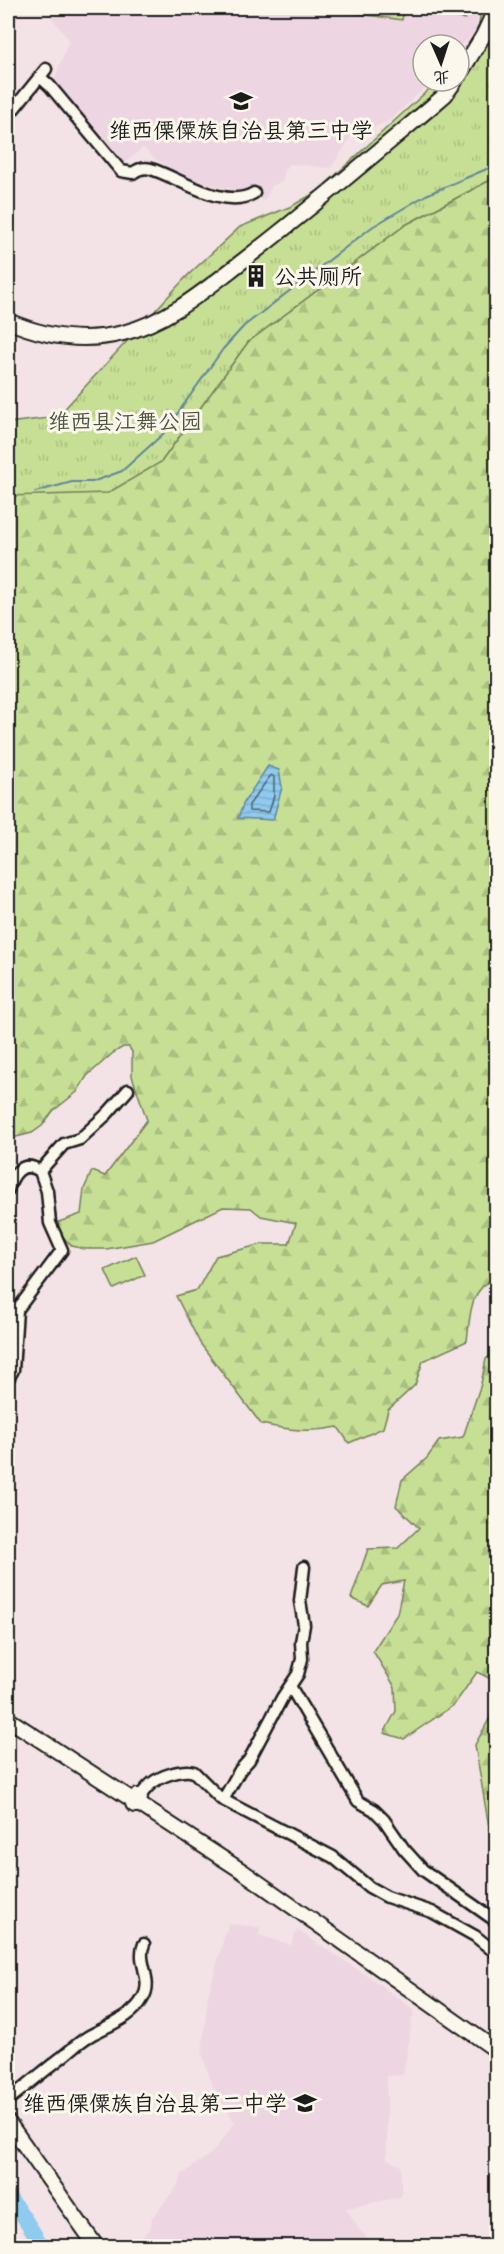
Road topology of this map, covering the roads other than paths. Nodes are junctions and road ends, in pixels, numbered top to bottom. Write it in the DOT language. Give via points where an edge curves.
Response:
graph roads {
  1 [pos="496,8"];
  2 [pos="471,56"];
  3 [pos="446,93"];
  4 [pos="8,116"];
  5 [pos="254,194"];
  6 [pos="8,321"];
  7 [pos="128,1090"];
  8 [pos="40,1171"];
  9 [pos="8,1190"];
  10 [pos="8,1380"];
  11 [pos="304,1567"];
  12 [pos="291,1686"];
  13 [pos="8,1711"];
  14 [pos="8,1719"];
  15 [pos="223,1800"];
  16 [pos="137,1801"];
  17 [pos="496,1921"];
  18 [pos="144,1944"];
  19 [pos="496,1953"];
  20 [pos="496,2042"];
  21 [pos="496,2050"];
  22 [pos="8,2100"];
  23 [pos="8,2122"];
  24 [pos="96,2247"];
  1 -- 2 [label="main road"];
  3 -- 6 [label="main road" via="287,227 171,313 125,333 102,338 64,338"];
  4 -- 5 [label="street" via="43,73 121,171 150,169 190,187 230,198"];
  7 -- 8 [label="street" via="80,1139 64,1144"];
  8 -- 9 [label="street" via="20,1168 11,1177"];
  8 -- 10 [label="street" via="47,1191 50,1223 62,1250 17,1310 13,1370"];
  11 -- 12 [label="street" via="300,1601 304,1625 302,1659"];
  12 -- 15 [label="street"];
  12 -- 17 [label="street" via="357,1801 384,1820 423,1870"];
  13 -- 16 [label="main road"];
  14 -- 16 [label="main road"];
  15 -- 16 [label="street" via="188,1770 161,1777"];
  15 -- 19 [label="street" via="333,1857 378,1892 432,1912 475,1936"];
  16 -- 20 [label="main road" via="245,1866"];
  16 -- 21 [label="main road"];
  18 -- 22 [label="street" via="141,1951 147,1985 139,2004 115,2024 91,2035"];
  23 -- 24 [label="main road"];
}
